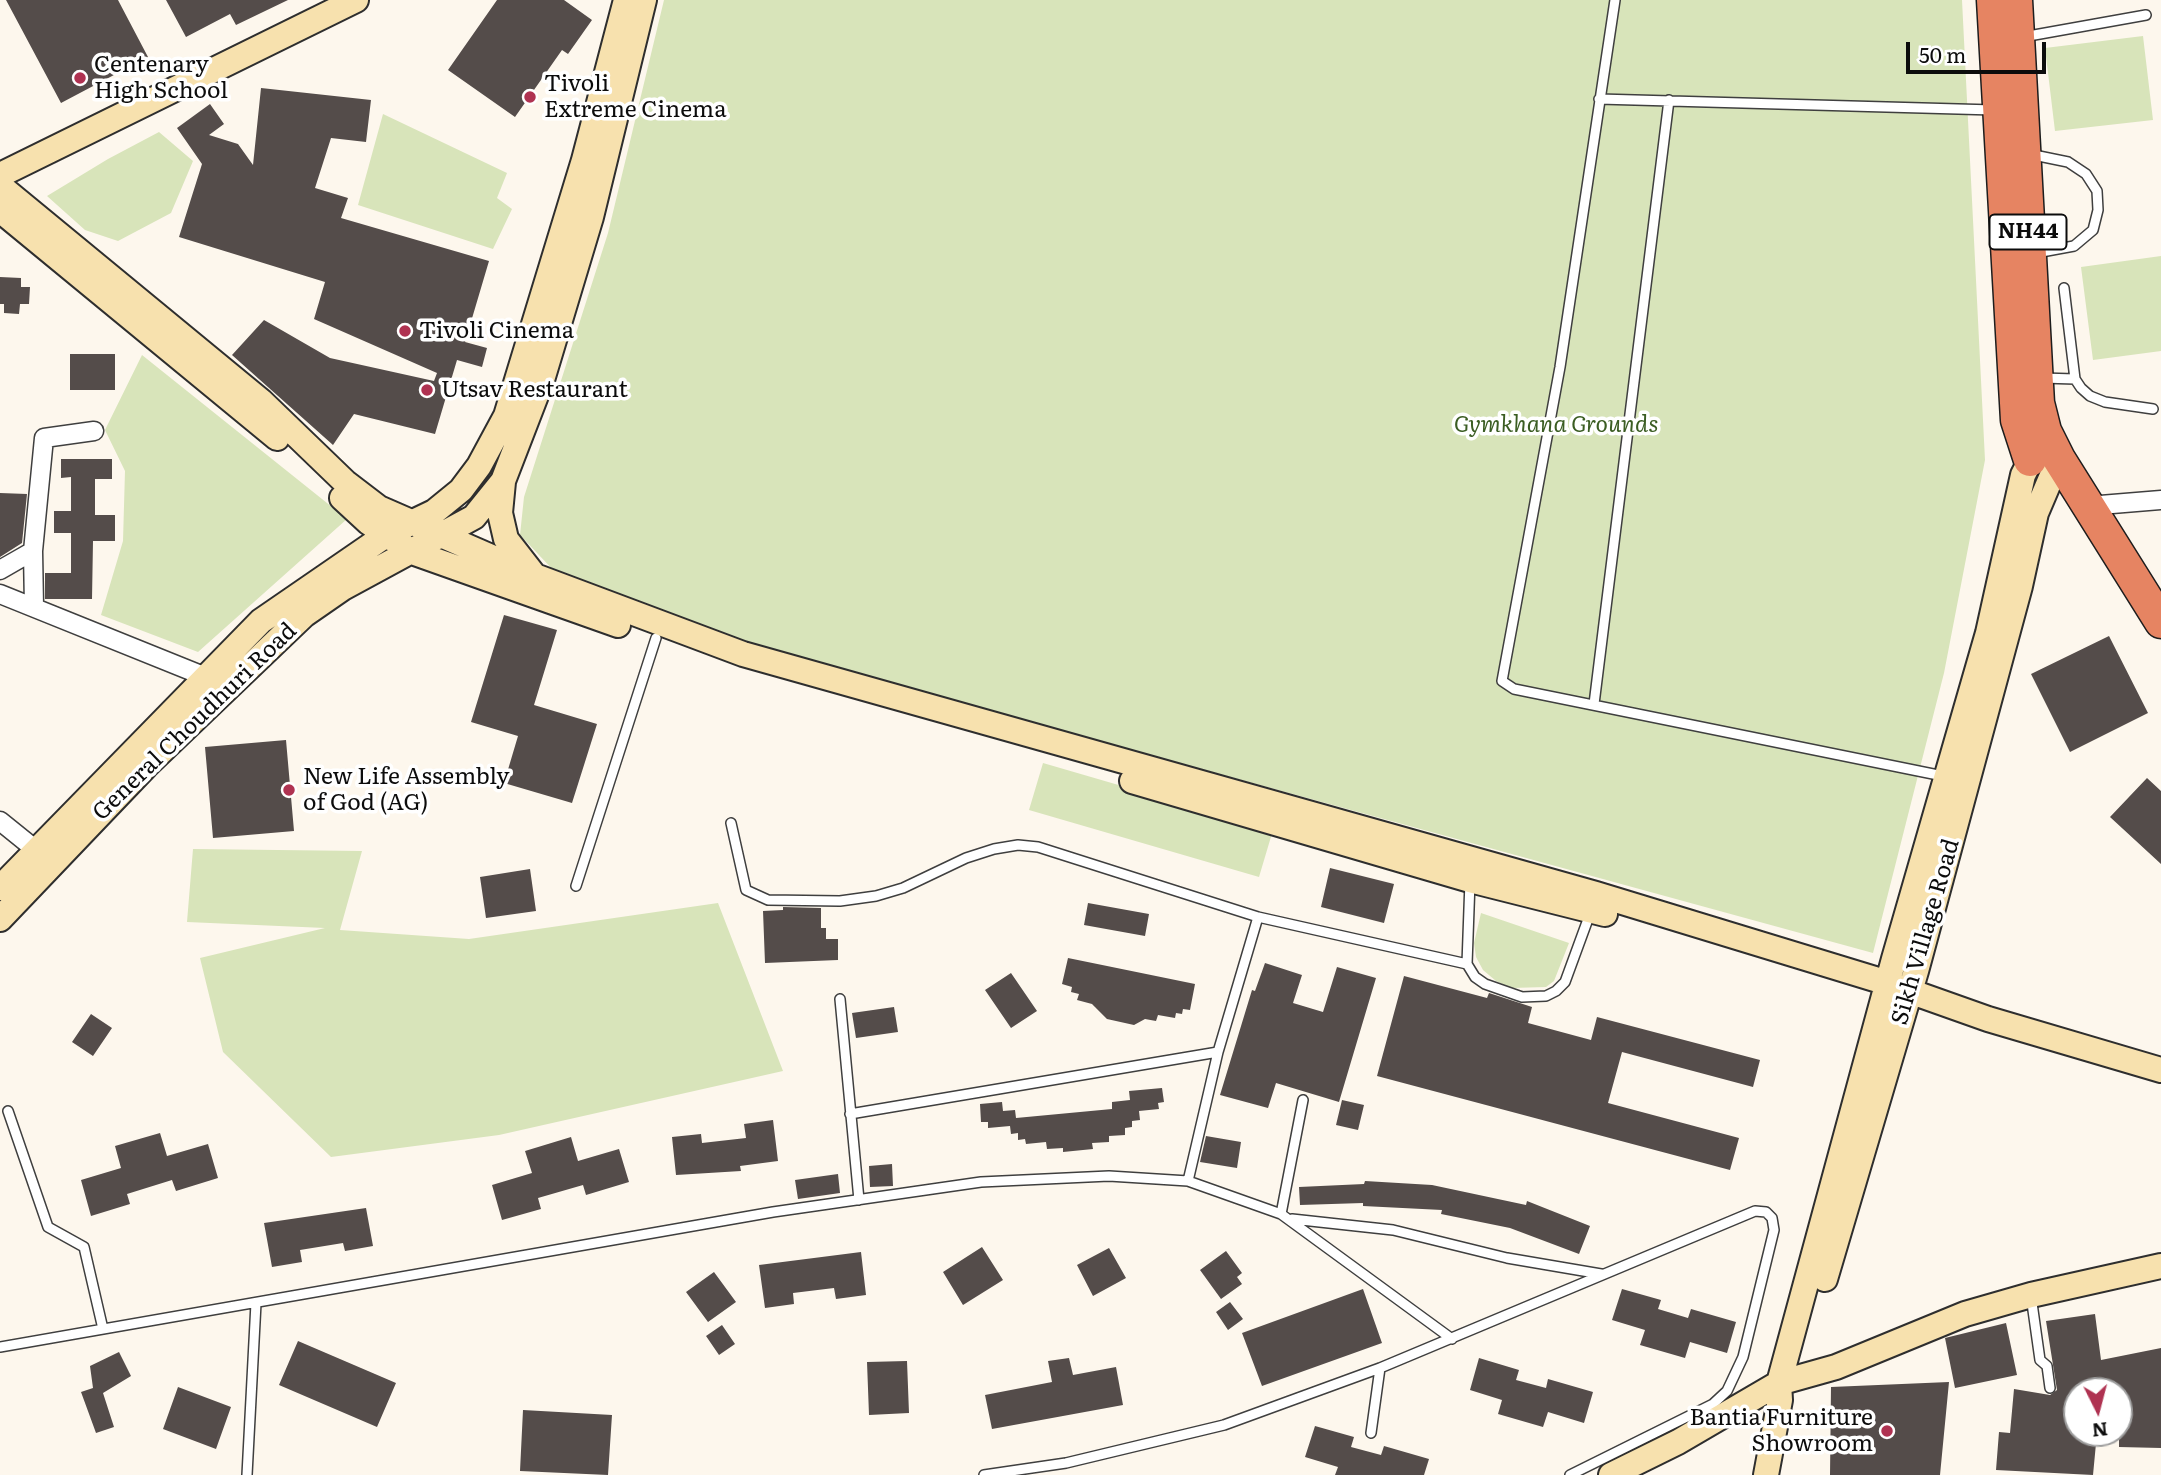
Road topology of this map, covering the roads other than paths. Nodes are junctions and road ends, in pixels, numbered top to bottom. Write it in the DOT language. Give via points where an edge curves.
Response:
graph roads {
  1 [pos="356,0"];
  2 [pos="626,0"];
  3 [pos="644,0"];
  4 [pos="1615,0"];
  5 [pos="1993,0"];
  6 [pos="2016,0"];
  7 [pos="2146,15"];
  8 [pos="2018,37"];
  9 [pos="1599,99"];
  10 [pos="1669,100"];
  11 [pos="1999,110"];
  12 [pos="2024,153"];
  13 [pos="0,175"];
  14 [pos="0,186"];
  15 [pos="0,210"];
  16 [pos="2029,254"];
  17 [pos="2064,288"];
  18 [pos="2037,378"];
  19 [pos="2076,379"];
  20 [pos="2152,409"];
  21 [pos="94,431"];
  22 [pos="2045,451"];
  23 [pos="503,481"];
  24 [pos="2161,500"];
  25 [pos="2088,506"];
  26 [pos="356,511"];
  27 [pos="411,523"];
  28 [pos="386,535"];
  29 [pos="439,536"];
  30 [pos="33,551"];
  31 [pos="412,551"];
  32 [pos="359,553"];
  33 [pos="482,565"];
  34 [pos="0,570"];
  35 [pos="535,576"];
  36 [pos="0,594"];
  37 [pos="34,607"];
  38 [pos="2161,622"];
  39 [pos="656,638"];
  40 [pos="206,677"];
  41 [pos="1594,704"];
  42 [pos="1945,776"];
  43 [pos="0,821"];
  44 [pos="732,822"];
  45 [pos="36,850"];
  46 [pos="1470,880"];
  47 [pos="576,886"];
  48 [pos="0,888"];
  49 [pos="1594,902"];
  50 [pos="1258,917"];
  51 [pos="0,919"];
  52 [pos="1467,964"];
  53 [pos="1897,996"];
  54 [pos="840,999"];
  55 [pos="1218,1052"];
  56 [pos="2161,1070"];
  57 [pos="2161,1086"];
  58 [pos="1303,1100"];
  59 [pos="8,1111"];
  60 [pos="850,1114"];
  61 [pos="1188,1181"];
  62 [pos="859,1200"];
  63 [pos="1285,1216"];
  64 [pos="2161,1266"];
  65 [pos="1603,1274"];
  66 [pos="2031,1295"];
  67 [pos="256,1303"];
  68 [pos="103,1329"];
  69 [pos="1452,1339"];
  70 [pos="0,1347"];
  71 [pos="1380,1368"];
  72 [pos="1785,1387"];
  73 [pos="2050,1388"];
  74 [pos="1371,1433"];
  75 [pos="247,1475"];
  76 [pos="984,1475"];
  77 [pos="1570,1475"];
  78 [pos="1611,1475"];
  79 [pos="1766,1475"];
  1 -- 13 [label="main road"];
  2 -- 27 [label="main road" via="584,160 506,416 461,490"];
  3 -- 23 [label="main road" via="591,217 542,380"];
  4 -- 9 [label="lane"];
  5 -- 11 [label="highway, NH44"];
  6 -- 8 [label="highway, NH44"];
  7 -- 8 [label="lane"];
  8 -- 12 [label="highway, NH44"];
  9 -- 10 [label="lane"];
  9 -- 41 [label="lane" via="1560,367 1502,673 1503,681 1514,689"];
  10 -- 11 [label="lane"];
  10 -- 41 [label="lane"];
  11 -- 22 [label="highway, NH44" via="2017,420"];
  12 -- 16 [label="highway, NH44"];
  12 -- 16 [label="lane" via="2068,162 2086,174 2097,191 2098,210 2093,230 2074,246"];
  14 -- 27 [label="main road" via="261,401 345,482 379,508"];
  15 -- 26 [label="main road" via="276,437"];
  16 -- 18 [label="highway, NH44"];
  17 -- 19 [label="lane"];
  18 -- 19 [label="lane"];
  18 -- 22 [label="highway, NH44"];
  19 -- 20 [label="lane" via="2090,396 2105,402"];
  21 -- 30 [label="street" via="44,438"];
  22 -- 25 [label="highway, NH44"];
  22 -- 42 [label="main road" via="2016,502 1988,633"];
  22 -- 53 [label="main road, Sikh Village Road" via="2020,586"];
  23 -- 29 [label="main road" via="474,517"];
  23 -- 35 [label="main road" via="500,513 506,539"];
  24 -- 25 [label="street"];
  25 -- 38 [label="highway, NH44"];
  26 -- 28 [label="main road"];
  26 -- 32 [label="main road"];
  27 -- 28 [label="main road"];
  27 -- 29 [label="main road"];
  28 -- 31 [label="main road"];
  28 -- 32 [label="main road"];
  29 -- 31 [label="main road, General Choudhuri Road"];
  29 -- 33 [label="main road"];
  30 -- 34 [label="street"];
  30 -- 37 [label="street"];
  31 -- 33 [label="main road"];
  31 -- 51 [label="main road, General Choudhuri Road" via="304,615 146,766"];
  32 -- 40 [label="main road" via="261,621"];
  33 -- 35 [label="main road"];
  33 -- 39 [label="main road"];
  35 -- 49 [label="main road" via="743,654"];
  36 -- 37 [label="street"];
  37 -- 40 [label="street"];
  39 -- 46 [label="main road" via="737,666"];
  39 -- 47 [label="lane"];
  40 -- 45 [label="main road"];
  41 -- 42 [label="lane"];
  42 -- 53 [label="main road"];
  43 -- 45 [label="street"];
  44 -- 50 [label="lane" via="746,890 768,900 839,901 876,896 966,858 1018,845 1038,847"];
  45 -- 48 [label="main road"];
  46 -- 49 [label="main road"];
  46 -- 52 [label="lane"];
  49 -- 52 [label="lane" via="1565,982 1546,996 1531,999 1485,984"];
  49 -- 53 [label="main road"];
  50 -- 52 [label="lane"];
  50 -- 55 [label="lane"];
  53 -- 56 [label="main road"];
  53 -- 57 [label="main road"];
  53 -- 72 [label="main road, Sikh Village Road"];
  54 -- 60 [label="lane"];
  55 -- 60 [label="lane"];
  55 -- 61 [label="lane"];
  58 -- 63 [label="lane"];
  59 -- 68 [label="lane" via="48,1227 84,1247"];
  60 -- 62 [label="lane"];
  61 -- 62 [label="lane" via="1110,1176 981,1182"];
  61 -- 63 [label="lane"];
  62 -- 67 [label="lane"];
  63 -- 65 [label="lane" via="1393,1230 1507,1258"];
  63 -- 69 [label="lane"];
  64 -- 66 [label="main road"];
  65 -- 69 [label="lane"];
  65 -- 77 [label="lane" via="1755,1211 1772,1218 1774,1230 1743,1357 1727,1391 1713,1404"];
  66 -- 72 [label="main road" via="1965,1314"];
  66 -- 73 [label="lane" via="2040,1360 2047,1366"];
  67 -- 68 [label="lane"];
  67 -- 75 [label="lane"];
  68 -- 70 [label="lane"];
  69 -- 71 [label="lane"];
  71 -- 74 [label="lane"];
  71 -- 76 [label="lane" via="1224,1425 1066,1463"];
  72 -- 78 [label="main road"];
  72 -- 79 [label="main road, Sikh Village Road"];
}
